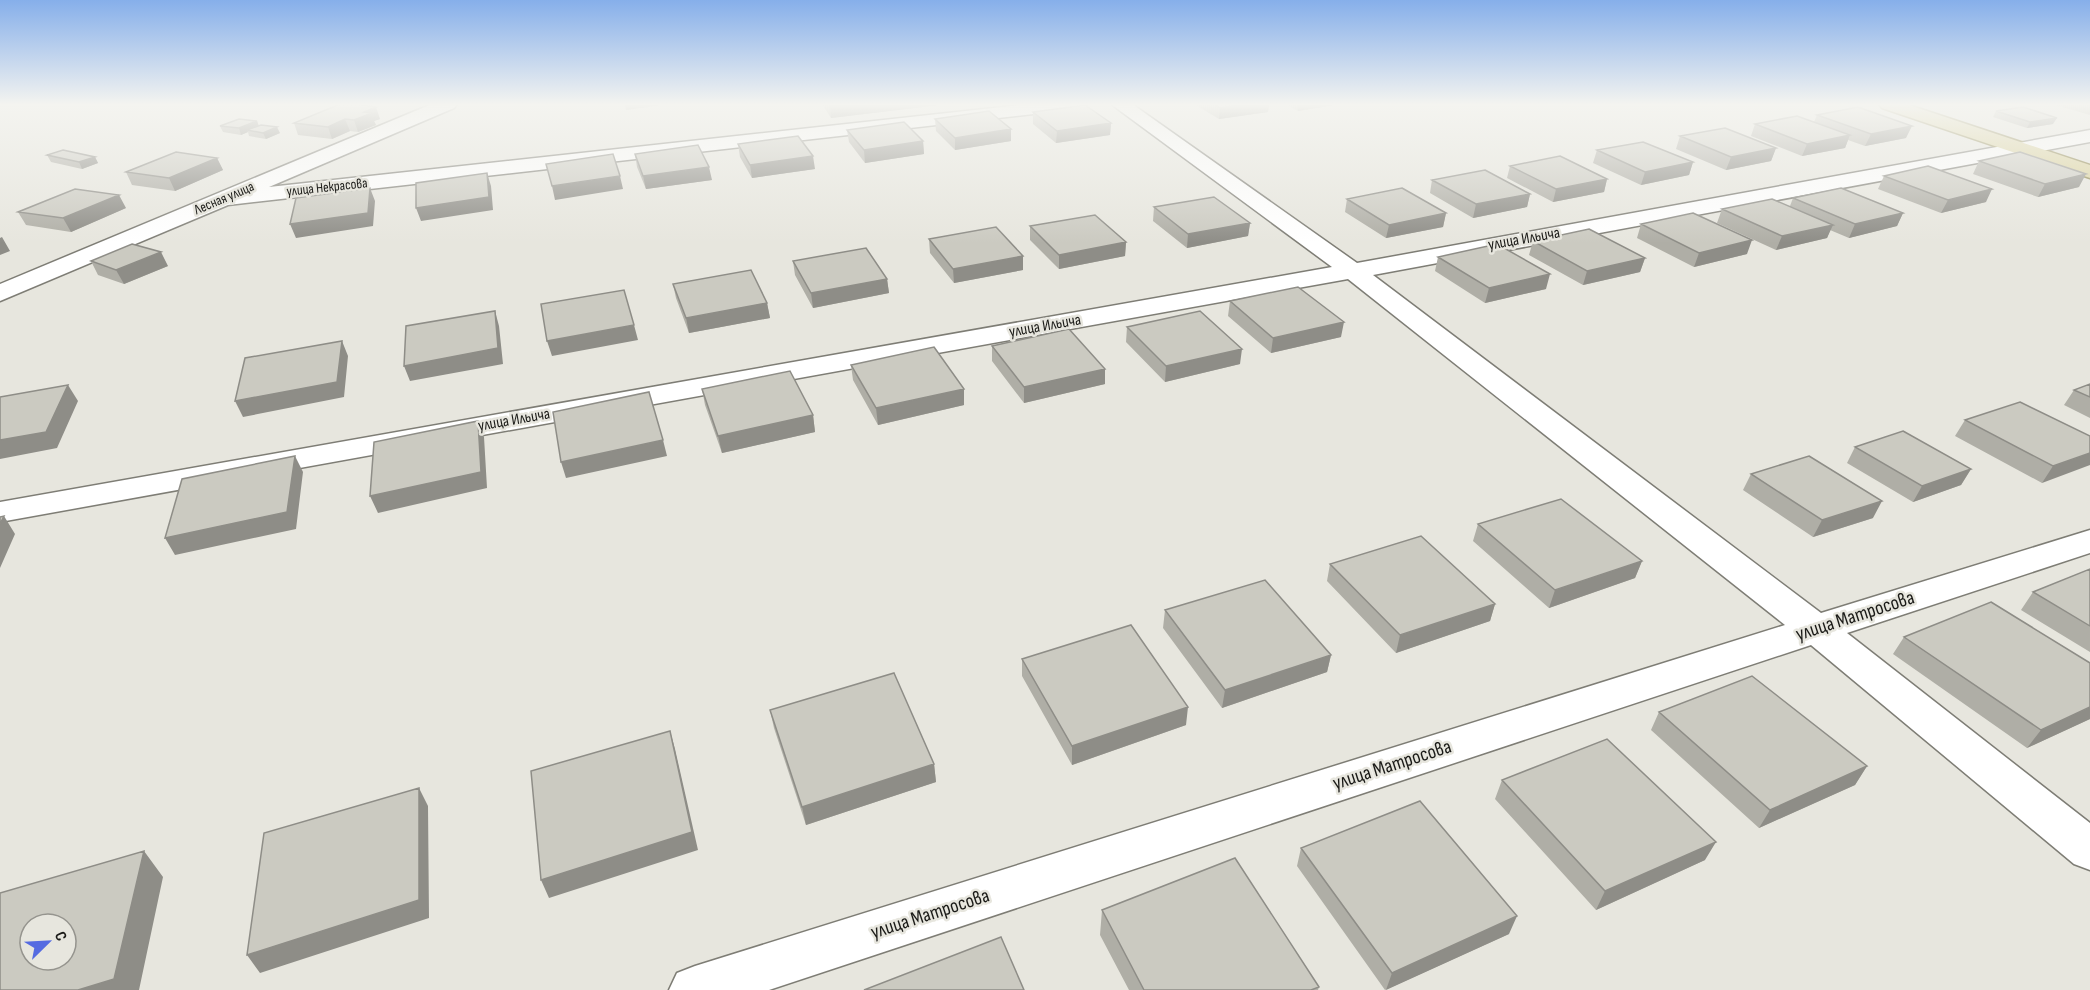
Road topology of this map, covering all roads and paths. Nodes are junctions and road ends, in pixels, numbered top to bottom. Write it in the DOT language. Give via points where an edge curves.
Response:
graph roads {
  1 [pos="338,150"];
  2 [pos="665,150"];
  3 [pos="1184,150"];
  4 [pos="2008,150"];
  5 [pos="2026,150"];
  6 [pos="2090,172"];
  7 [pos="220,200"];
  8 [pos="1353,271"];
  9 [pos="0,292"];
  10 [pos="0,512"];
  11 [pos="2090,541"];
  12 [pos="1815,628"];
  13 [pos="2090,850"];
  14 [pos="695,990"];
  1 -- 7 [label="street, Лесная улица"];
  2 -- 7 [label="street, улица Некрасова"];
  3 -- 8 [label="street"];
  4 -- 8 [label="street, улица Ильича"];
  5 -- 6 [label="main road"];
  7 -- 9 [label="street, Лесная улица"];
  8 -- 10 [label="street, улица Ильича"];
  8 -- 12 [label="street"];
  11 -- 12 [label="street, улица Матросова"];
  12 -- 13 [label="street"];
  12 -- 14 [label="street, улица Матросова"];
}
